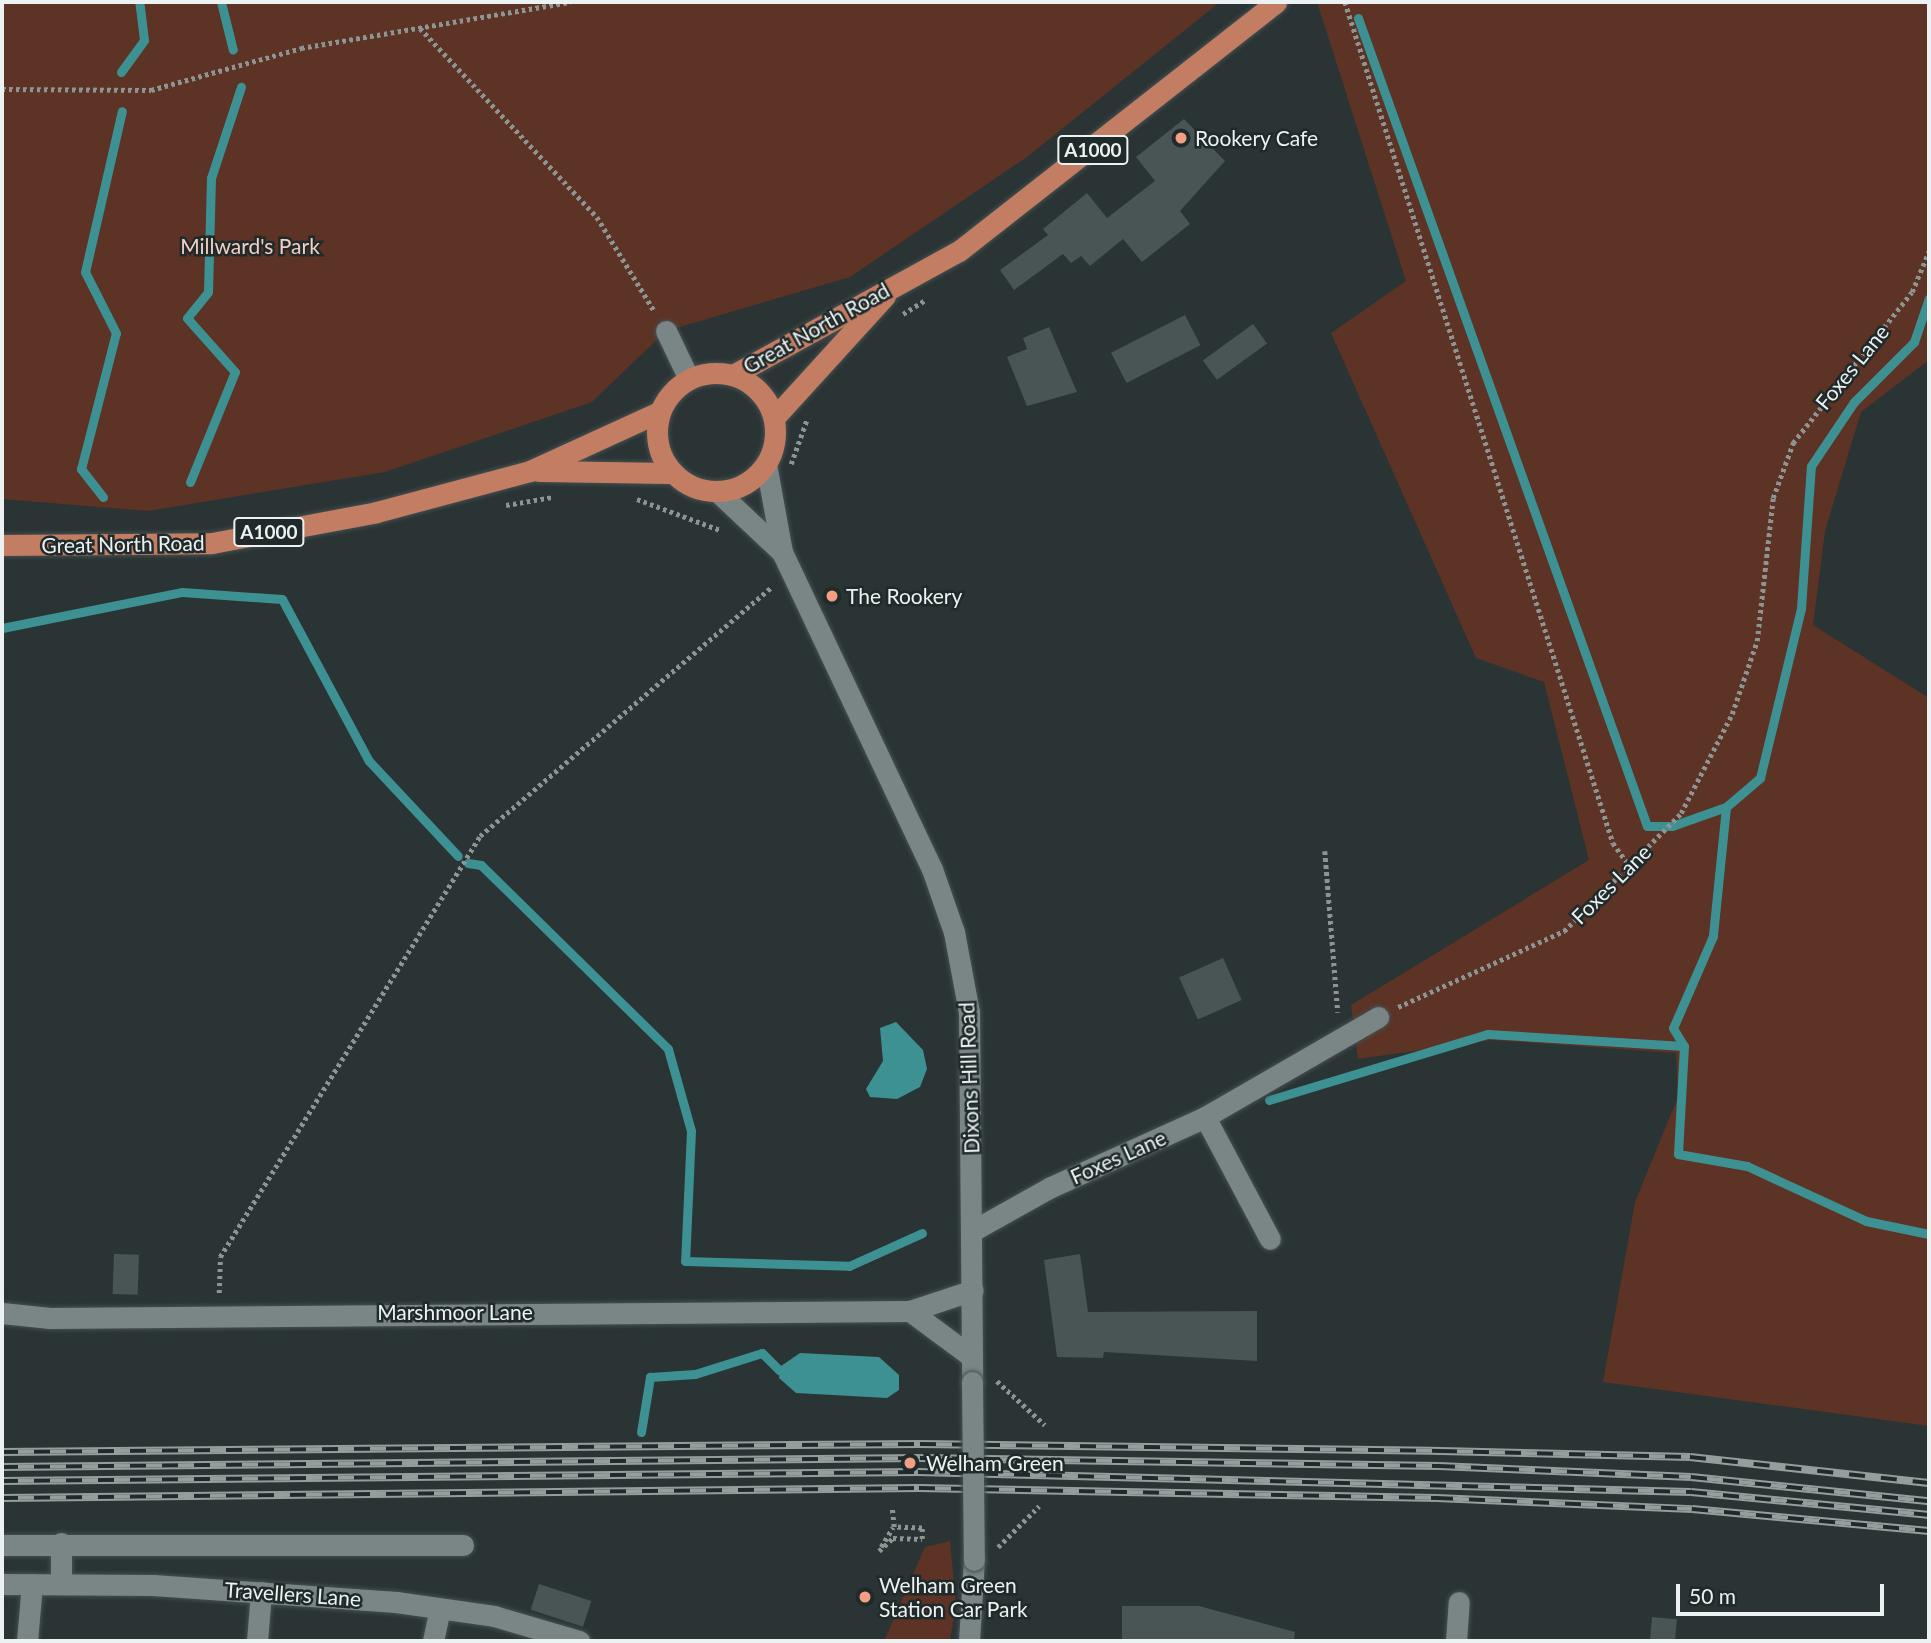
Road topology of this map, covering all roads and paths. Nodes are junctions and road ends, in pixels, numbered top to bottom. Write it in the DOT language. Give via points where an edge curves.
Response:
graph roads {
  1 [pos="569,2"];
  2 [pos="1276,2"];
  3 [pos="1345,2"];
  4 [pos="420,28"];
  5 [pos="2,89"];
  6 [pos="1929,251"];
  7 [pos="899,282"];
  8 [pos="929,297"];
  9 [pos="896,319"];
  10 [pos="666,331"];
  11 [pos="733,375"];
  12 [pos="689,379"];
  13 [pos="811,405"];
  14 [pos="660,412"];
  15 [pos="774,418"];
  16 [pos="766,464"];
  17 [pos="530,471"];
  18 [pos="672,473"];
  19 [pos="789,479"];
  20 [pos="718,492"];
  21 [pos="565,496"];
  22 [pos="626,496"];
  23 [pos="498,506"];
  24 [pos="726,534"];
  25 [pos="2,545"];
  26 [pos="782,552"];
  27 [pos="768,575"];
  28 [pos="1325,851"];
  29 [pos="1630,866"];
  30 [pos="1378,1017"];
  31 [pos="1340,1034"];
  32 [pos="1205,1117"];
  33 [pos="974,1230"];
  34 [pos="1270,1239"];
  35 [pos="973,1290"];
  36 [pos="910,1311"];
  37 [pos="219,1312"];
  38 [pos="2,1313"];
  39 [pos="972,1357"];
  40 [pos="996,1381"];
  41 [pos="1045,1425"];
  42 [pos="1039,1506"];
  43 [pos="892,1507"];
  44 [pos="894,1527"];
  45 [pos="61,1543"];
  46 [pos="2,1545"];
  47 [pos="463,1545"];
  48 [pos="996,1549"];
  49 [pos="2,1584"];
  50 [pos="32,1584"];
  51 [pos="61,1584"];
  52 [pos="261,1592"];
  53 [pos="1459,1602"];
  54 [pos="440,1609"];
  55 [pos="27,1641"];
  56 [pos="257,1641"];
  57 [pos="433,1641"];
  58 [pos="579,1641"];
  59 [pos="969,1641"];
  60 [pos="1456,1641"];
  1 -- 4 [label="path"];
  2 -- 7 [label="main road, Great North Road / A1000" via="1039,192 959,251"];
  3 -- 29 [label="path" via="1613,843"];
  4 -- 5 [label="path" via="301,48 151,90"];
  4 -- 10 [label="path" via="597,217"];
  6 -- 29 [label="path, Foxes Lane" via="1912,292 1793,443 1773,498 1757,642 1732,714 1672,823"];
  7 -- 11 [label="main road, Great North Road / A1000"];
  7 -- 15 [label="main road, Great North Road / A1000"];
  8 -- 9 [label="path"];
  10 -- 12 [label="street"];
  11 -- 12 [label="main road"];
  11 -- 15 [label="main road" via="764,396"];
  12 -- 14 [label="main road"];
  13 -- 19 [label="path"];
  14 -- 17 [label="main road, Great North Road / A1000"];
  14 -- 18 [label="main road" via="656,434"];
  15 -- 16 [label="main road"];
  16 -- 20 [label="main road" via="756,476"];
  16 -- 26 [label="street, Dixons Hill Road"];
  17 -- 18 [label="main road, Great North Road / A1000"];
  17 -- 25 [label="main road, Great North Road / A1000" via="377,512 212,543"];
  18 -- 20 [label="main road" via="696,489"];
  20 -- 26 [label="street, Dixons Hill Road"];
  21 -- 23 [label="path"];
  22 -- 24 [label="path" via="670,506"];
  26 -- 33 [label="street, Dixons Hill Road" via="932,869 954,932 970,1012"];
  27 -- 37 [label="path" via="776,584 480,836 461,860 220,1257"];
  28 -- 31 [label="path"];
  29 -- 30 [label="path, Foxes Lane" via="1564,931"];
  30 -- 31 [label="street, Foxes Lane"];
  31 -- 32 [label="street, Foxes Lane"];
  32 -- 33 [label="street, Foxes Lane" via="1051,1187"];
  32 -- 34 [label="street"];
  33 -- 35 [label="street, Dixons Hill Road"];
  35 -- 36 [label="street, Marshmoor Lane"];
  35 -- 39 [label="street, Dixons Hill Road"];
  36 -- 37 [label="street, Marshmoor Lane"];
  36 -- 39 [label="street"];
  37 -- 38 [label="street, Marshmoor Lane" via="50,1318"];
  39 -- 59 [label="street, Dixons Hill Road, bridge" via="974,1560"];
  40 -- 41 [label="path"];
  42 -- 48 [label="path"];
  43 -- 44 [label="path"];
  44 -- 44 [label="path" via="880,1551 893,1538 922,1538 922,1528"];
  45 -- 46 [label="street"];
  45 -- 47 [label="street"];
  45 -- 51 [label="street"];
  49 -- 50 [label="street, Travellers Lane"];
  50 -- 51 [label="street, Travellers Lane"];
  50 -- 55 [label="street"];
  51 -- 52 [label="street, Travellers Lane"];
  52 -- 54 [label="street, Travellers Lane"];
  52 -- 56 [label="street"];
  53 -- 60 [label="street"];
  54 -- 57 [label="street"];
  54 -- 58 [label="street, Travellers Lane" via="494,1616"];
}
